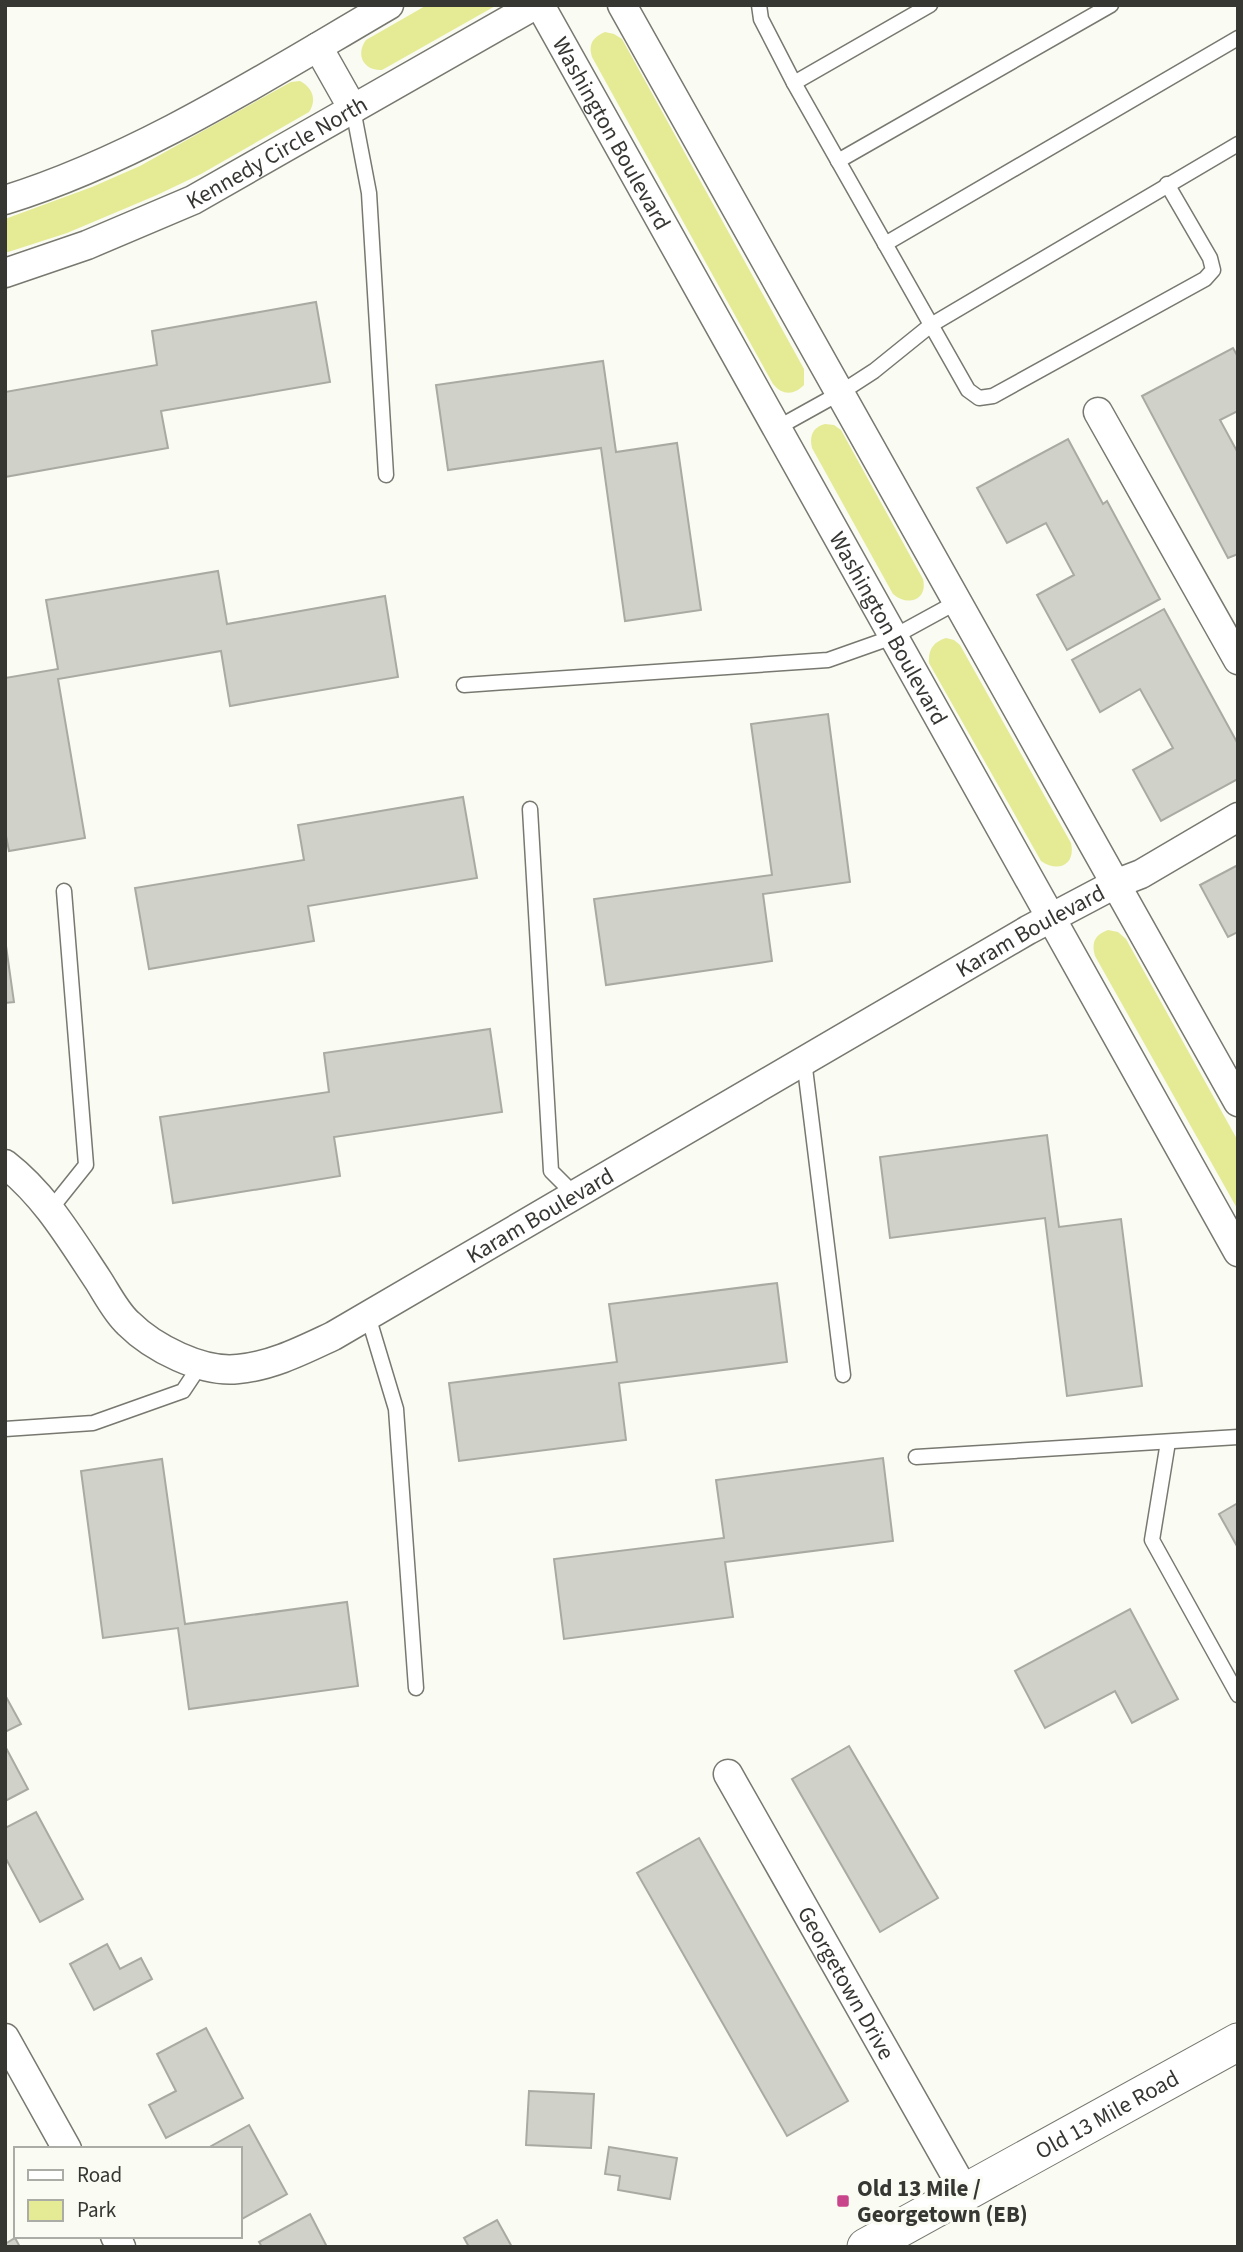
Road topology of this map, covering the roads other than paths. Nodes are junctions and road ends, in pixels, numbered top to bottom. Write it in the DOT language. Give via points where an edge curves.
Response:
graph roads {
  1 [pos="389,5"];
  2 [pos="537,5"];
  3 [pos="622,5"];
  4 [pos="759,5"];
  5 [pos="930,5"];
  6 [pos="1111,5"];
  7 [pos="1238,38"];
  8 [pos="318,47"];
  9 [pos="794,83"];
  10 [pos="353,109"];
  11 [pos="1238,144"];
  12 [pos="838,161"];
  13 [pos="1167,184"];
  14 [pos="5,200"];
  15 [pos="885,244"];
  16 [pos="5,273"];
  17 [pos="931,325"];
  18 [pos="840,393"];
  19 [pos="1098,412"];
  20 [pos="777,428"];
  21 [pos="386,475"];
  22 [pos="957,602"];
  23 [pos="893,637"];
  24 [pos="1238,660"];
  25 [pos="464,685"];
  26 [pos="530,809"];
  27 [pos="1238,817"];
  28 [pos="1115,884"];
  29 [pos="64,891"];
  30 [pos="1050,918"];
  31 [pos="804,1060"];
  32 [pos="1238,1102"];
  33 [pos="5,1164"];
  34 [pos="575,1195"];
  35 [pos="50,1210"];
  36 [pos="1238,1252"];
  37 [pos="368,1316"];
  38 [pos="201,1364"];
  39 [pos="843,1375"];
  40 [pos="5,1429"];
  41 [pos="1238,1437"];
  42 [pos="1168,1442"];
  43 [pos="916,1457"];
  44 [pos="416,1688"];
  45 [pos="1238,1695"];
  46 [pos="728,1774"];
  47 [pos="5,2038"];
  48 [pos="1238,2042"];
  49 [pos="66,2147"];
  50 [pos="965,2192"];
  51 [pos="866,2247"];
  1 -- 8 [label="street"];
  2 -- 10 [label="street, Kennedy Circle North"];
  2 -- 20 [label="street, Washington Boulevard"];
  3 -- 18 [label="street"];
  4 -- 9 [label="lane" via="761,19"];
  5 -- 9 [label="lane"];
  6 -- 12 [label="lane"];
  7 -- 15 [label="lane"];
  8 -- 10 [label="street"];
  8 -- 14 [label="street" via="131,150"];
  9 -- 12 [label="lane"];
  10 -- 16 [label="street, Kennedy Circle North" via="193,200 87,245"];
  10 -- 21 [label="lane" via="369,193"];
  11 -- 13 [label="lane"];
  12 -- 15 [label="lane"];
  13 -- 17 [label="lane"];
  13 -- 17 [label="lane" via="1210,258 1213,270 1205,279 993,396 979,398 968,390"];
  15 -- 17 [label="lane"];
  17 -- 18 [label="lane"];
  18 -- 20 [label="lane"];
  18 -- 22 [label="street"];
  19 -- 24 [label="street"];
  20 -- 23 [label="street, Washington Boulevard"];
  22 -- 23 [label="lane"];
  22 -- 28 [label="street"];
  23 -- 25 [label="lane" via="828,660"];
  23 -- 30 [label="street, Washington Boulevard"];
  26 -- 34 [label="lane" via="551,1171"];
  27 -- 28 [label="street, Karam Boulevard" via="1141,874"];
  28 -- 30 [label="street, Karam Boulevard"];
  28 -- 32 [label="street"];
  29 -- 35 [label="lane" via="86,1165"];
  30 -- 31 [label="street, Karam Boulevard"];
  30 -- 36 [label="street, Washington Boulevard"];
  31 -- 34 [label="street, Karam Boulevard"];
  31 -- 39 [label="lane"];
  33 -- 35 [label="street, Karam Boulevard"];
  34 -- 37 [label="street, Karam Boulevard"];
  35 -- 38 [label="street, Karam Boulevard" via="126,1322 149,1342"];
  37 -- 38 [label="street, Karam Boulevard" via="281,1360 237,1370"];
  37 -- 44 [label="lane" via="396,1409"];
  38 -- 40 [label="lane" via="183,1391 93,1423"];
  41 -- 42 [label="lane"];
  42 -- 43 [label="lane"];
  42 -- 45 [label="lane" via="1152,1541"];
  46 -- 50 [label="street, Georgetown Drive"];
  47 -- 49 [label="street"];
  48 -- 50 [label="street, Old 13 Mile Road"];
  50 -- 51 [label="street, Old 13 Mile Road"];
}
